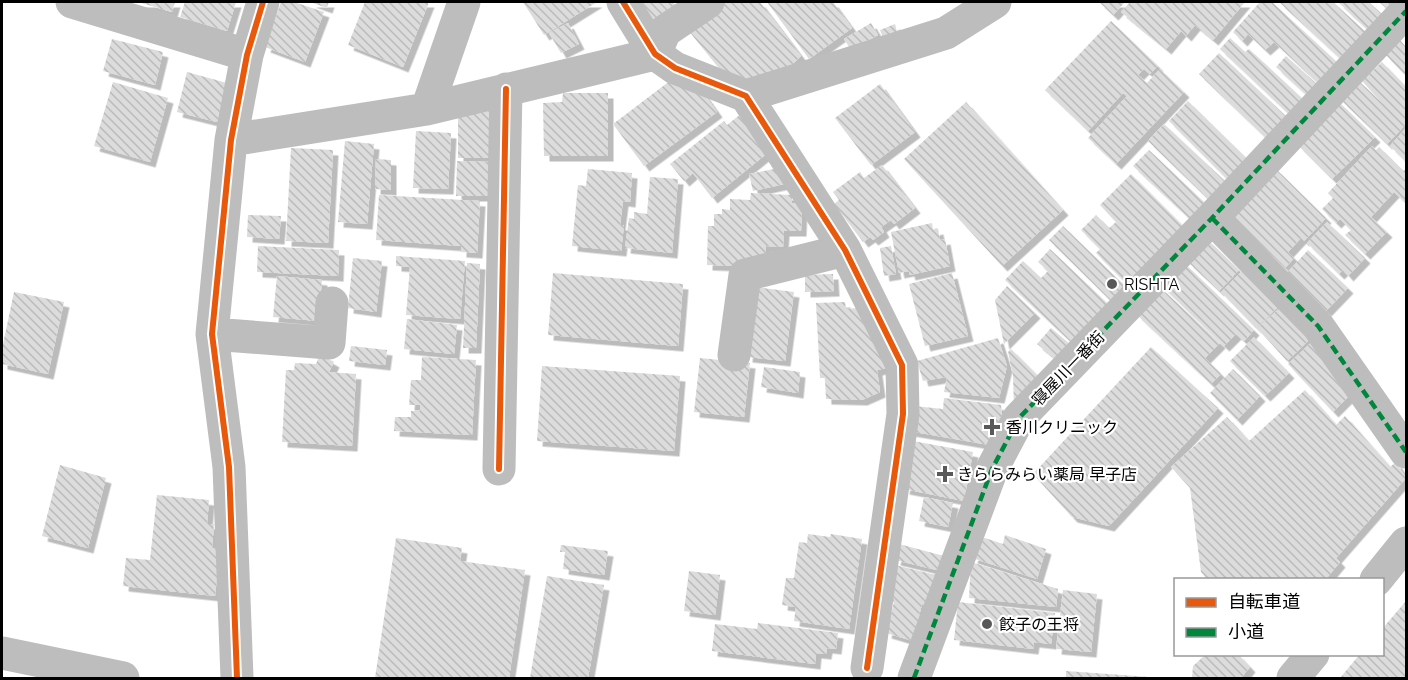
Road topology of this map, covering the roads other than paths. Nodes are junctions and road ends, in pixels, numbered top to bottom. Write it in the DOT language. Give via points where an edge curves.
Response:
graph roads {
  1 [pos="72,2"];
  2 [pos="263,2"];
  3 [pos="464,2"];
  4 [pos="623,2"];
  5 [pos="708,2"];
  6 [pos="995,2"];
  7 [pos="1407,11"];
  8 [pos="655,54"];
  9 [pos="247,55"];
  10 [pos="506,89"];
  11 [pos="746,96"];
  12 [pos="427,109"];
  13 [pos="231,140"];
  14 [pos="1212,218"];
  15 [pos="845,250"];
  16 [pos="332,303"];
  17 [pos="212,334"];
  18 [pos="734,355"];
  19 [pos="1407,452"];
  20 [pos="499,469"];
  21 [pos="1407,543"];
  22 [pos="1377,578"];
  23 [pos="2,653"];
  24 [pos="1311,656"];
  25 [pos="867,675"];
  26 [pos="123,678"];
  27 [pos="237,678"];
  28 [pos="914,678"];
  29 [pos="1293,678"];
  1 -- 9 [label="street"];
  2 -- 9 [label="street"];
  3 -- 12 [label="street"];
  4 -- 8 [label="street"];
  5 -- 8 [label="street" via="665,30"];
  6 -- 11 [label="street" via="946,33"];
  7 -- 14 [label="street, 寝屋川一番街"];
  8 -- 10 [label="street"];
  8 -- 11 [label="street" via="675,68"];
  9 -- 13 [label="street"];
  10 -- 12 [label="street"];
  10 -- 20 [label="street"];
  11 -- 15 [label="street"];
  12 -- 13 [label="street"];
  13 -- 17 [label="street"];
  14 -- 19 [label="street" via="1318,326"];
  14 -- 28 [label="street, 寝屋川一番街" via="1019,418 992,469"];
  15 -- 18 [label="street" via="745,275"];
  15 -- 25 [label="street" via="902,365 903,414"];
  16 -- 17 [label="street" via="329,343"];
  17 -- 27 [label="street" via="229,467"];
  21 -- 22 [label="street"];
  23 -- 26 [label="street"];
  24 -- 29 [label="street"];
}
